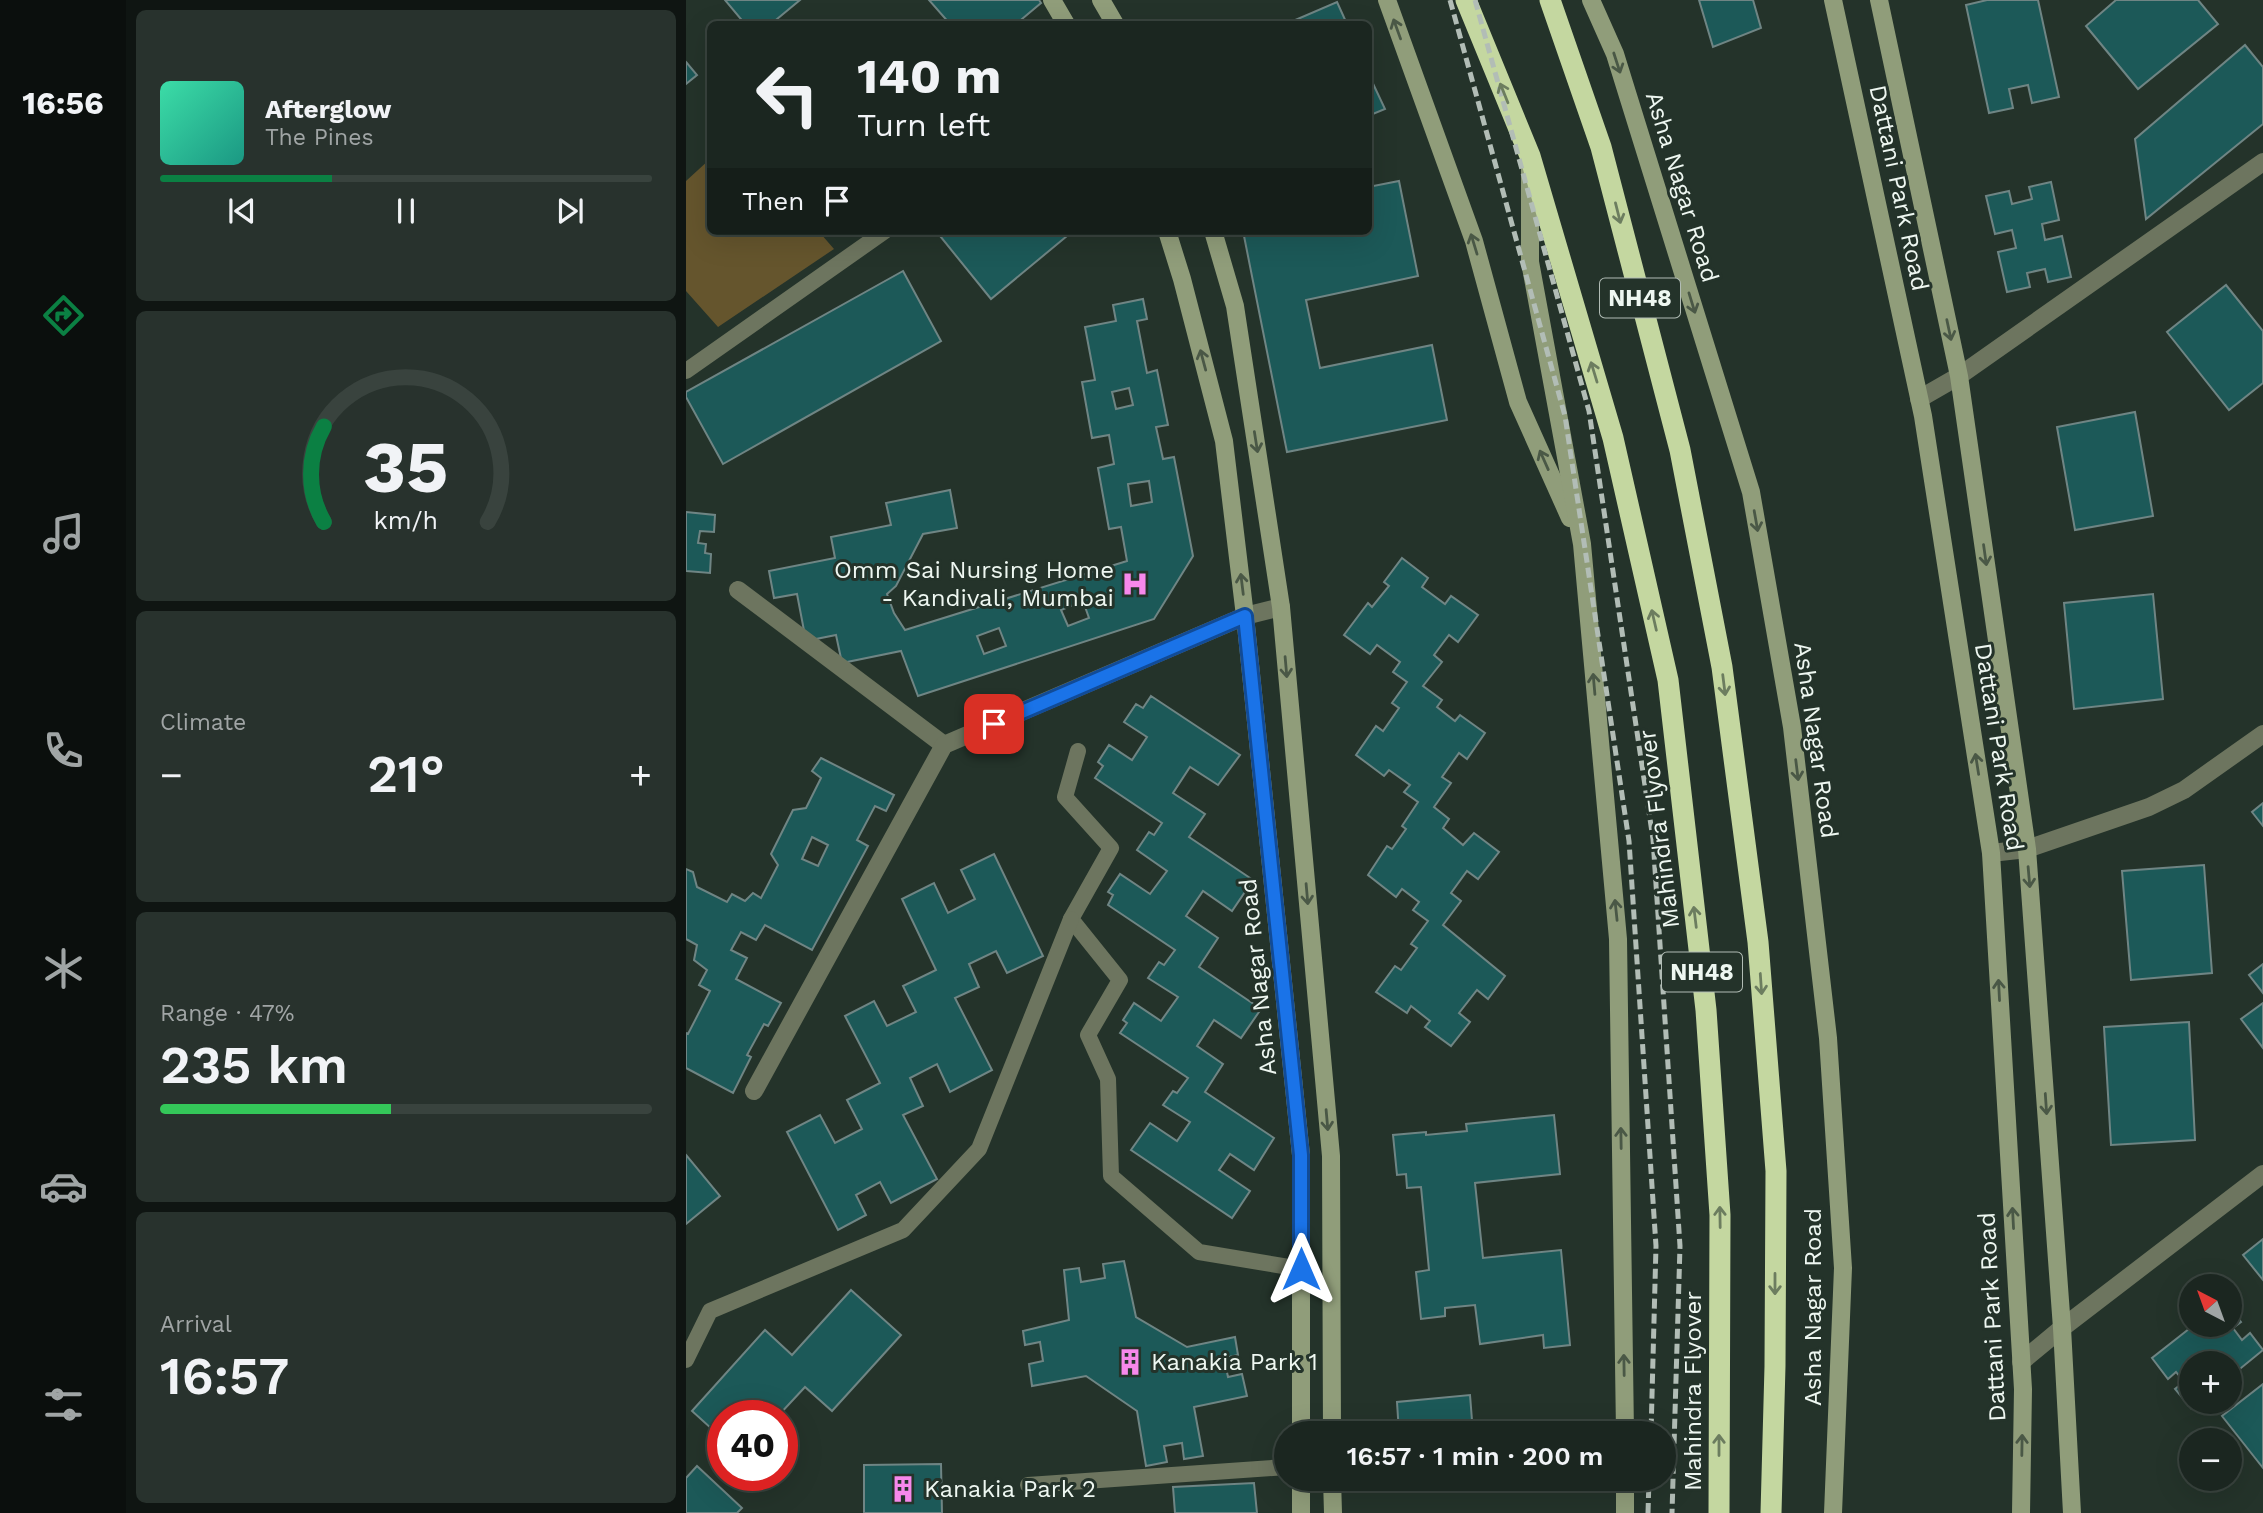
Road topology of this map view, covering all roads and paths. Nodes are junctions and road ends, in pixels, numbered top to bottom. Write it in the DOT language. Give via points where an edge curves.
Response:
graph roads {
  1 [pos="1052,0"];
  2 [pos="1101,0"];
  3 [pos="1387,0"];
  4 [pos="1466,0"];
  5 [pos="1550,0"];
  6 [pos="1591,0"];
  7 [pos="1833,0"];
  8 [pos="1879,0"];
  9 [pos="1064,21"];
  10 [pos="1113,21"];
  11 [pos="1530,156"];
  12 [pos="2263,162"];
  13 [pos="879,235"];
  14 [pos="1168,235"];
  15 [pos="1214,235"];
  16 [pos="686,371"];
  17 [pos="1959,376"];
  18 [pos="1919,399"];
  19 [pos="1582,544"];
  20 [pos="738,590"];
  21 [pos="1281,607"];
  22 [pos="1245,616"];
  23 [pos="2263,734"];
  24 [pos="944,745"];
  25 [pos="1077,751"];
  26 [pos="2027,849"];
  27 [pos="1991,853"];
  28 [pos="1071,919"];
  29 [pos="754,1091"];
  30 [pos="2263,1174"];
  31 [pos="1301,1269"];
  32 [pos="2062,1328"];
  33 [pos="686,1360"];
  34 [pos="2021,1362"];
  35 [pos="1301,1421"];
  36 [pos="1332,1421"];
  37 [pos="1625,1421"];
  38 [pos="1274,1468"];
  39 [pos="1028,1485"];
  40 [pos="1301,1491"];
  41 [pos="1332,1491"];
  42 [pos="1625,1491"];
  43 [pos="1301,1513"];
  44 [pos="1333,1513"];
  45 [pos="1625,1513"];
  46 [pos="1719,1513"];
  47 [pos="1772,1513"];
  48 [pos="1833,1513"];
  49 [pos="2021,1513"];
  50 [pos="2072,1513"];
  1 -- 9 [label="street"];
  2 -- 10 [label="street"];
  19 -- 3 [label="street, one-way" via="1518,402 1474,241"];
  11 -- 4 [label="highway, NH48, one-way"];
  5 -- 47 [label="highway, NH48, one-way" via="1601,147 1679,450 1722,667 1758,942 1776,1171"];
  6 -- 48 [label="street, Asha Nagar Road, one-way" via="1615,54 1751,492 1792,727 1828,1038 1843,1268"];
  7 -- 18 [label="street, Dattani Park Road"];
  8 -- 17 [label="street, Dattani Park Road, one-way"];
  11 -- 19 [label="street" via="1530,262"];
  46 -- 11 [label="highway, Mahindra Flyover / NH48, one-way" via="1720,1215 1706,1010 1668,680 1613,438"];
  12 -- 17 [label="street"];
  13 -- 16 [label="lane"];
  22 -- 14 [label="street, Asha Nagar Road, one-way" via="1224,441"];
  15 -- 21 [label="street, one-way" via="1235,306"];
  17 -- 18 [label="street"];
  17 -- 26 [label="street, Dattani Park Road, one-way"];
  27 -- 18 [label="street, Dattani Park Road, one-way"];
  37 -- 19 [label="street, one-way" via="1618,939"];
  20 -- 24 [label="street"];
  21 -- 22 [label="street"];
  21 -- 36 [label="street, one-way" via="1331,1156"];
  22 -- 24 [label="street"];
  22 -- 31 [label="street, Asha Nagar Road" via="1301,1155"];
  23 -- 26 [label="street" via="2183,790 2149,807"];
  24 -- 29 [label="street"];
  25 -- 28 [label="lane" via="1065,797 1111,848"];
  26 -- 27 [label="street"];
  26 -- 32 [label="street, Dattani Park Road, one-way"];
  34 -- 27 [label="street, Dattani Park Road, one-way"];
  28 -- 31 [label="lane" via="1120,980 1088,1035 1108,1079 1111,1176 1199,1252"];
  28 -- 33 [label="lane" via="979,1149 903,1230 710,1311"];
  30 -- 32 [label="street"];
  31 -- 35 [label="street, Asha Nagar Road"];
  32 -- 34 [label="street"];
  32 -- 50 [label="street, Dattani Park Road"];
  49 -- 34 [label="street, Dattani Park Road, one-way"];
  38 -- 39 [label="lane"];
  40 -- 43 [label="street"];
  41 -- 44 [label="street"];
  42 -- 45 [label="street"];
}
